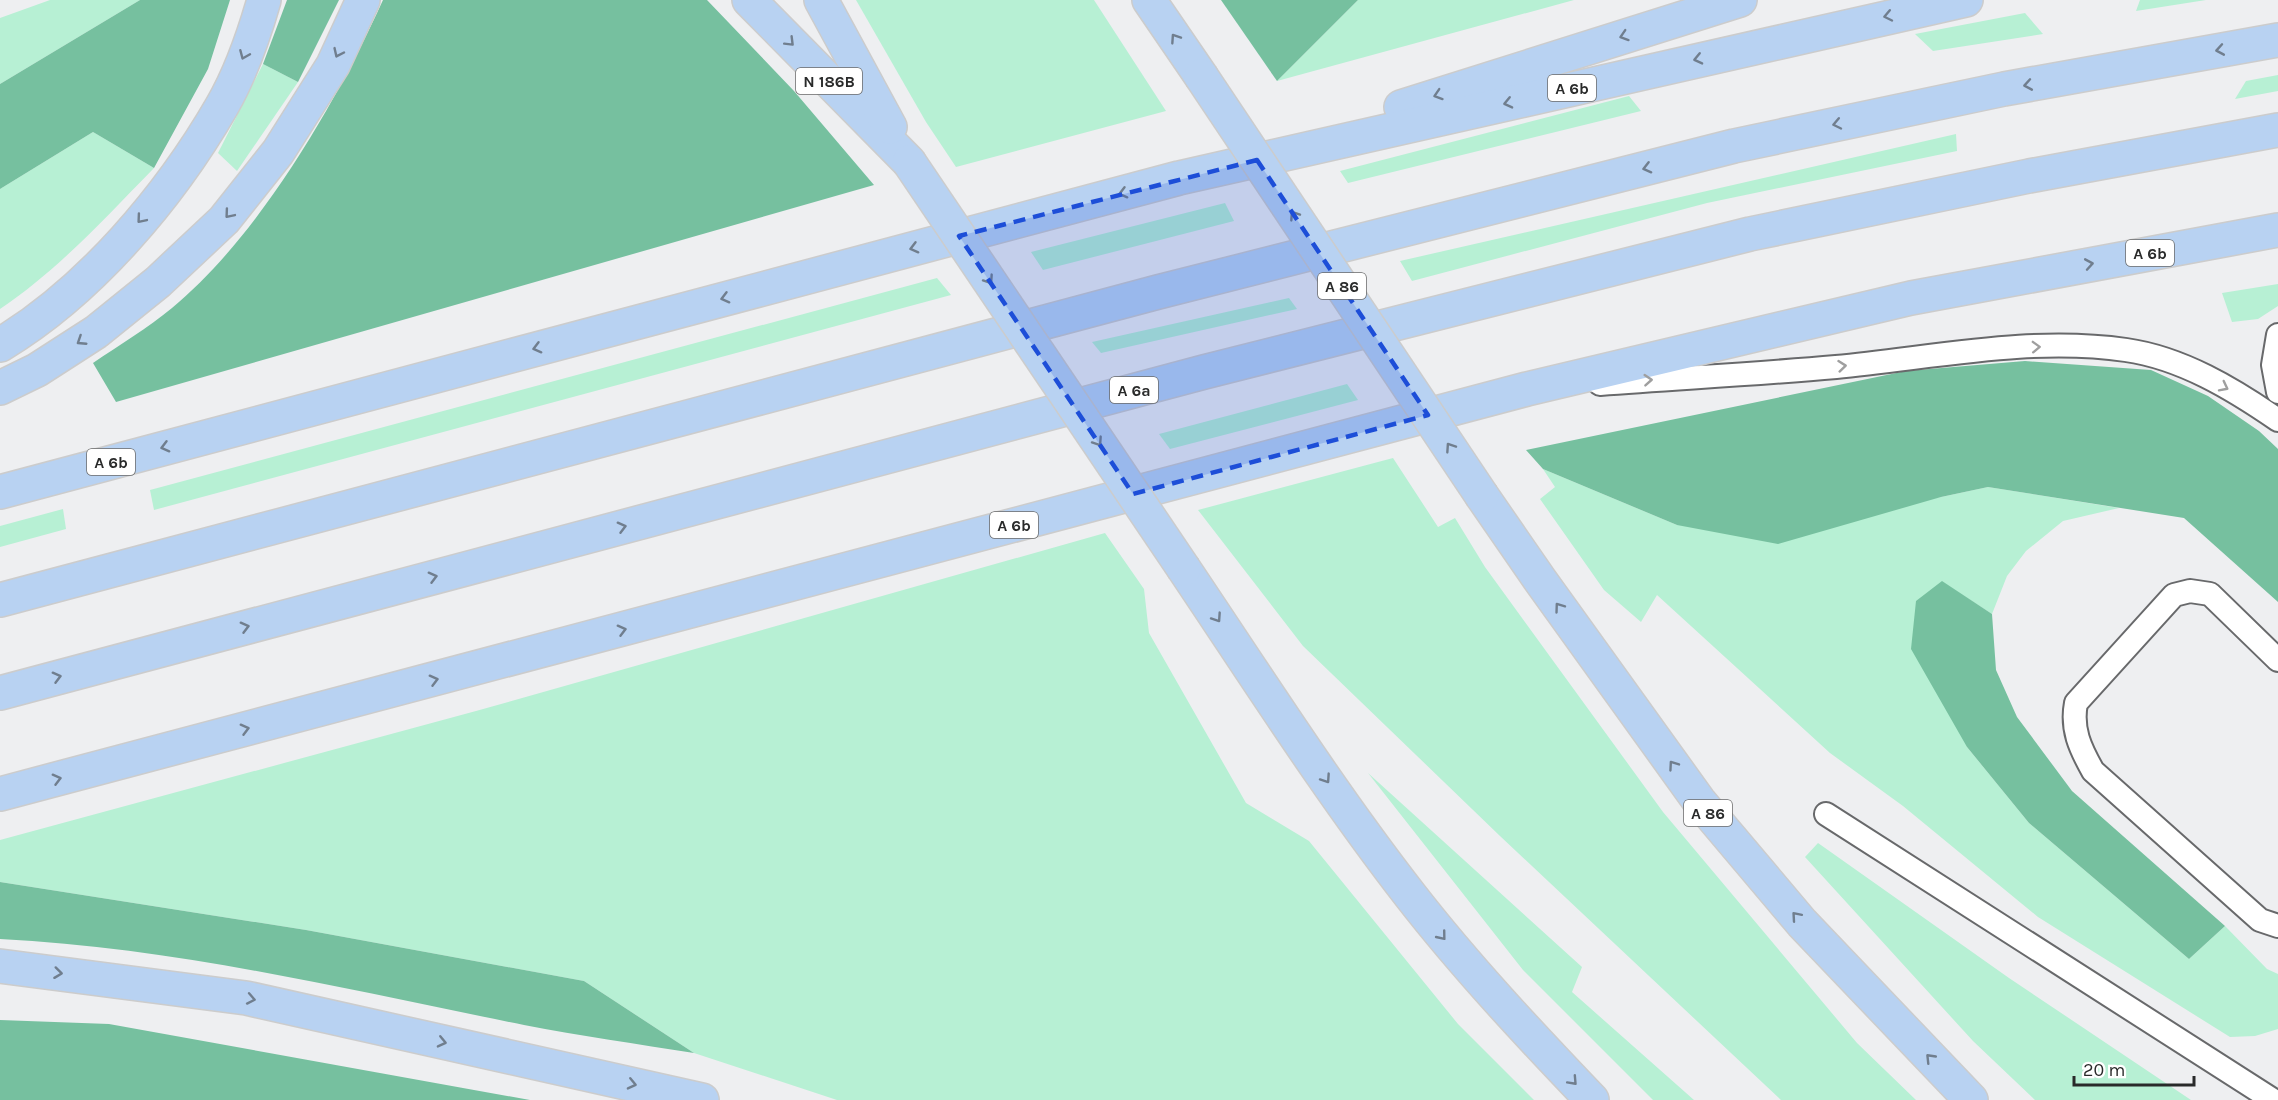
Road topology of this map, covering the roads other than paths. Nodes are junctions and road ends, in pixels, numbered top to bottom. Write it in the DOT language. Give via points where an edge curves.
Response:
graph roads {
  1 [pos="264,0"];
  2 [pos="363,0"];
  3 [pos="749,0"];
  4 [pos="820,0"];
  5 [pos="1149,0"];
  6 [pos="1740,0"];
  7 [pos="1966,0"];
  8 [pos="2278,40"];
  9 [pos="2278,130"];
  10 [pos="909,162"];
  11 [pos="1179,178"];
  12 [pos="2274,231"];
  13 [pos="2278,335"];
  14 [pos="0,345"];
  15 [pos="0,388"];
  16 [pos="1527,389"];
  17 [pos="2278,392"];
  18 [pos="2278,420"];
  19 [pos="0,492"];
  20 [pos="0,600"];
  21 [pos="2278,660"];
  22 [pos="0,693"];
  23 [pos="0,794"];
  24 [pos="1826,814"];
  25 [pos="2278,926"];
  26 [pos="0,966"];
  27 [pos="2273,1095"];
  28 [pos="702,1100"];
  29 [pos="1592,1100"];
  30 [pos="1971,1100"];
  1 -- 14 [label="highway, one-way" via="223,104 177,176 123,241 67,295"];
  2 -- 15 [label="highway, one-way" via="333,64 278,152 224,220 158,282 96,332 37,370"];
  3 -- 10 [label="highway, N 186B, one-way"];
  4 -- 10 [label="highway"];
  30 -- 5 [label="highway, A 86, one-way, bridge" via="1802,923 1699,801 1482,496"];
  6 -- 11 [label="highway, one-way"];
  7 -- 11 [label="highway, A 6b, one-way"];
  8 -- 20 [label="highway, one-way" via="2004,89 1734,146 1158,292"];
  22 -- 9 [label="highway, A 6a, one-way" via="1192,375 1738,237 2029,176"];
  10 -- 29 [label="highway, one-way, bridge" via="1338,797 1445,940"];
  11 -- 19 [label="highway, A 6b, one-way"];
  16 -- 12 [label="highway, A 6b, one-way" via="1911,298"];
  13 -- 17 [label="lane" via="2273,365"];
  16 -- 18 [label="lane, one-way" via="1837,367 1969,350 2069,346 2127,350 2163,359 2244,397"];
  23 -- 16 [label="highway, A 6b, one-way"];
  21 -- 25 [label="lane" via="2210,594 2190,591 2174,595 2076,703 2073,719 2079,747 2093,771 2260,920"];
  24 -- 27 [label="lane"];
  26 -- 28 [label="highway, one-way" via="246,998"];
}
